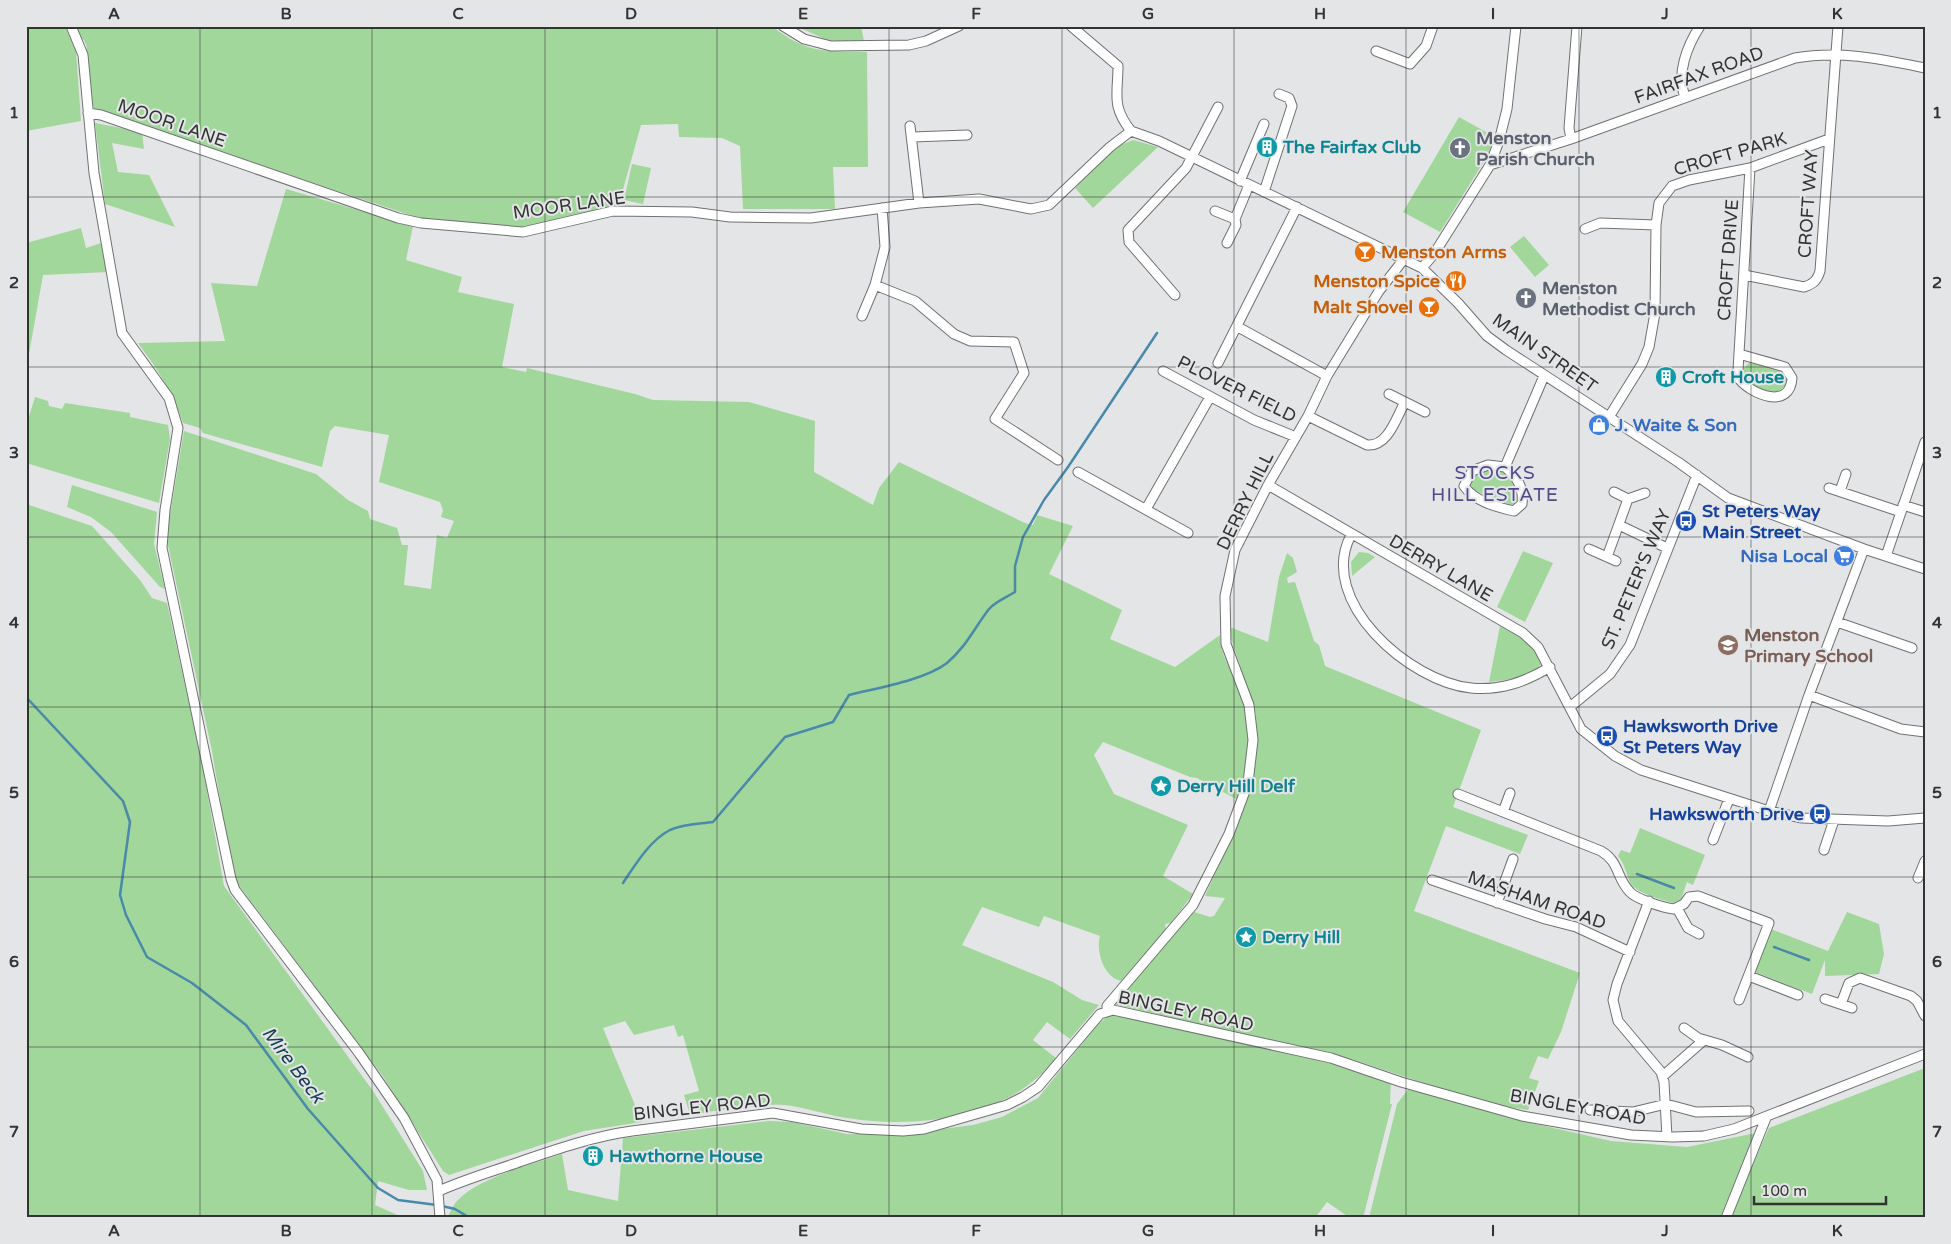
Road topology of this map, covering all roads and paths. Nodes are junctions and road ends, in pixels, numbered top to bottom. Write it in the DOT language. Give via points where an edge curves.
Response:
graph roads {
  1 [pos="71,26"];
  2 [pos="783,26"];
  3 [pos="959,26"];
  4 [pos="1071,26"];
  5 [pos="1433,26"];
  6 [pos="1516,26"];
  7 [pos="1577,26"];
  8 [pos="1700,26"];
  9 [pos="1838,26"];
  10 [pos="1376,51"];
  11 [pos="1837,54"];
  12 [pos="1925,68"];
  13 [pos="1279,94"];
  14 [pos="1685,97"];
  15 [pos="1218,107"];
  16 [pos="88,113"];
  17 [pos="1264,124"];
  18 [pos="910,126"];
  19 [pos="1131,131"];
  20 [pos="967,136"];
  21 [pos="912,137"];
  22 [pos="1571,140"];
  23 [pos="1829,140"];
  24 [pos="1192,158"];
  25 [pos="1490,165"];
  26 [pos="1750,168"];
  27 [pos="1240,181"];
  28 [pos="1249,185"];
  29 [pos="1264,192"];
  30 [pos="920,203"];
  31 [pos="1297,207"];
  32 [pos="882,208"];
  33 [pos="1215,211"];
  34 [pos="1235,219"];
  35 [pos="1656,225"];
  36 [pos="1585,229"];
  37 [pos="1227,243"];
  38 [pos="1404,259"];
  39 [pos="1422,268"];
  40 [pos="1744,276"];
  41 [pos="875,285"];
  42 [pos="1175,295"];
  43 [pos="862,316"];
  44 [pos="1238,327"];
  45 [pos="1739,354"];
  46 [pos="1218,363"];
  47 [pos="1163,371"];
  48 [pos="1327,376"];
  49 [pos="1544,376"];
  50 [pos="1389,394"];
  51 [pos="1210,397"];
  52 [pos="1405,402"];
  53 [pos="1425,412"];
  54 [pos="1308,416"];
  55 [pos="1610,417"];
  56 [pos="1296,437"];
  57 [pos="1925,442"];
  58 [pos="1058,460"];
  59 [pos="1504,467"];
  60 [pos="1078,472"];
  61 [pos="1846,474"];
  62 [pos="1697,475"];
  63 [pos="1268,485"];
  64 [pos="1829,488"];
  65 [pos="1840,491"];
  66 [pos="1614,492"];
  67 [pos="1645,494"];
  68 [pos="1628,499"];
  69 [pos="1902,508"];
  70 [pos="1146,509"];
  71 [pos="1925,512"];
  72 [pos="1619,525"];
  73 [pos="1188,533"];
  74 [pos="1351,535"];
  75 [pos="1667,548"];
  76 [pos="1589,549"];
  77 [pos="1864,549"];
  78 [pos="1607,556"];
  79 [pos="1886,556"];
  80 [pos="1616,560"];
  81 [pos="1925,569"];
  82 [pos="1837,622"];
  83 [pos="1912,648"];
  84 [pos="1550,668"];
  85 [pos="1809,695"];
  86 [pos="1570,707"];
  87 [pos="1925,732"];
  88 [pos="1510,793"];
  89 [pos="1458,794"];
  90 [pos="1729,799"];
  91 [pos="1769,811"];
  92 [pos="1502,812"];
  93 [pos="1925,818"];
  94 [pos="1834,820"];
  95 [pos="1712,840"];
  96 [pos="1824,850"];
  97 [pos="1513,858"];
  98 [pos="1925,861"];
  99 [pos="1918,878"];
  100 [pos="1432,880"];
  101 [pos="1649,901"];
  102 [pos="1497,903"];
  103 [pos="1677,908"];
  104 [pos="1699,934"];
  105 [pos="1630,952"];
  106 [pos="1748,976"];
  107 [pos="1798,994"];
  108 [pos="1825,999"];
  109 [pos="1739,1000"];
  110 [pos="1841,1004"];
  111 [pos="1852,1008"];
  112 [pos="1107,1011"];
  113 [pos="1925,1016"];
  114 [pos="1684,1028"];
  115 [pos="1704,1040"];
  116 [pos="1925,1054"];
  117 [pos="1748,1057"];
  118 [pos="1663,1076"];
  119 [pos="1666,1104"];
  120 [pos="1590,1110"];
  121 [pos="1749,1111"];
  122 [pos="1766,1118"];
  123 [pos="1666,1137"];
  124 [pos="439,1191"];
  125 [pos="440,1218"];
  126 [pos="1726,1218"];
  1 -- 16 [label="street" via="83,55"];
  2 -- 3 [label="street" via="809,42 831,46 909,45"];
  4 -- 19 [label="street" via="1118,66 1116,106"];
  5 -- 10 [label="street" via="1426,46 1410,64"];
  6 -- 25 [label="street" via="1507,109"];
  7 -- 22 [label="street" via="1569,128"];
  8 -- 14 [label="street" via="1686,54 1681,88"];
  9 -- 11 [label="street, CROFT WAY"];
  11 -- 12 [label="street, FAIRFAX ROAD" via="1867,56"];
  11 -- 14 [label="street, FAIRFAX ROAD" via="1795,58"];
  11 -- 23 [label="street, CROFT WAY"];
  13 -- 29 [label="street" via="1289,98 1292,106"];
  14 -- 22 [label="street, FAIRFAX ROAD"];
  15 -- 24 [label="street"];
  16 -- 32 [label="street, MOOR LANE" via="421,223 523,232 613,211 811,218"];
  16 -- 124 [label="street" via="94,174 122,334 168,398 178,428 162,548 231,879 235,890 359,1053 404,1118 430,1165"];
  17 -- 27 [label="street"];
  18 -- 21 [label="street"];
  19 -- 24 [label="street, MAIN STREET"];
  19 -- 30 [label="street, MOOR LANE" via="1049,206 1031,208 979,199"];
  20 -- 21 [label="street"];
  21 -- 30 [label="street"];
  22 -- 25 [label="street, FAIRFAX ROAD"];
  23 -- 26 [label="street, CROFT PARK"];
  23 -- 40 [label="street, CROFT WAY" via="1818,279 1804,287"];
  24 -- 27 [label="street, MAIN STREET"];
  24 -- 42 [label="street" via="1128,230 1129,242"];
  25 -- 39 [label="street"];
  26 -- 35 [label="street, CROFT PARK" via="1672,186 1659,203"];
  26 -- 40 [label="street, CROFT DRIVE"];
  27 -- 28 [label="street, MAIN STREET"];
  28 -- 29 [label="street, MAIN STREET"];
  28 -- 34 [label="street"];
  29 -- 31 [label="street, MAIN STREET"];
  30 -- 32 [label="street, MOOR LANE"];
  31 -- 38 [label="street, MAIN STREET"];
  31 -- 44 [label="street"];
  32 -- 41 [label="street" via="885,248"];
  33 -- 34 [label="street"];
  34 -- 37 [label="street" via="1236,225"];
  35 -- 36 [label="street" via="1600,223"];
  35 -- 55 [label="street, CROFT PARK" via="1655,314 1649,347"];
  38 -- 39 [label="street, MAIN STREET"];
  38 -- 48 [label="street, DERRY HILL" via="1379,291"];
  39 -- 49 [label="street, MAIN STREET" via="1487,336"];
  40 -- 45 [label="street, CROFT DRIVE"];
  41 -- 43 [label="street"];
  41 -- 58 [label="street" via="915,301 954,334 970,341 1014,342 1024,373 996,419"];
  44 -- 46 [label="street"];
  44 -- 48 [label="street"];
  45 -- 45 [label="street, CROFT DRIVE" via="1738,370 1742,383 1769,397 1781,396 1788,390 1792,378 1785,367"];
  47 -- 51 [label="street, PLOVER FIELD"];
  48 -- 54 [label="street, DERRY HILL"];
  49 -- 55 [label="street, MAIN STREET"];
  49 -- 59 [label="street"];
  50 -- 52 [label="street"];
  51 -- 56 [label="street, PLOVER FIELD"];
  51 -- 70 [label="street"];
  52 -- 53 [label="street"];
  52 -- 54 [label="street" via="1384,441 1376,446 1367,445"];
  54 -- 56 [label="street, DERRY HILL"];
  55 -- 62 [label="street, MAIN STREET"];
  56 -- 63 [label="street, DERRY HILL"];
  57 -- 69 [label="street"];
  59 -- 59 [label="street" via="1488,466 1472,471 1464,486 1469,494 1498,508 1514,511 1522,504 1523,494 1514,475"];
  60 -- 70 [label="street"];
  61 -- 65 [label="street"];
  62 -- 75 [label="street, ST. PETER'S WAY"];
  62 -- 77 [label="street, MAIN STREET" via="1728,498"];
  63 -- 74 [label="street, DERRY LANE"];
  63 -- 112 [label="street, DERRY HILL" via="1235,550 1225,596 1226,644 1248,705 1252,731 1248,783 1228,834 1193,905 1107,1006"];
  64 -- 65 [label="street"];
  65 -- 69 [label="street"];
  66 -- 68 [label="street"];
  67 -- 68 [label="street"];
  68 -- 72 [label="street"];
  69 -- 71 [label="street"];
  69 -- 79 [label="street"];
  70 -- 73 [label="street"];
  72 -- 75 [label="street"];
  72 -- 78 [label="street"];
  74 -- 84 [label="street, DERRY LANE" via="1522,633 1538,647"];
  74 -- 84 [label="street" via="1345,546 1344,568 1346,585 1360,617 1383,642 1415,666 1452,684 1485,689 1520,683"];
  75 -- 86 [label="street, ST. PETER'S WAY" via="1630,645 1610,674"];
  76 -- 78 [label="street"];
  77 -- 79 [label="street, MAIN STREET"];
  77 -- 82 [label="street"];
  78 -- 80 [label="street"];
  79 -- 81 [label="street, MAIN STREET"];
  82 -- 83 [label="street"];
  82 -- 85 [label="street"];
  84 -- 86 [label="street, DERRY LANE"];
  85 -- 87 [label="street" via="1901,729"];
  85 -- 91 [label="street"];
  86 -- 90 [label="street" via="1581,729 1615,756 1642,770"];
  88 -- 92 [label="street"];
  89 -- 92 [label="street"];
  90 -- 91 [label="street"];
  90 -- 95 [label="street"];
  91 -- 94 [label="street"];
  92 -- 101 [label="street" via="1607,855 1613,860 1630,893"];
  93 -- 94 [label="street"];
  94 -- 96 [label="street"];
  97 -- 102 [label="street"];
  98 -- 99 [label="street"];
  100 -- 102 [label="street, MASHAM ROAD"];
  101 -- 103 [label="street" via="1669,909"];
  101 -- 105 [label="street"];
  102 -- 105 [label="street, MASHAM ROAD" via="1576,927"];
  103 -- 104 [label="street" via="1688,928"];
  103 -- 106 [label="street" via="1689,898 1698,896 1769,923"];
  105 -- 118 [label="street" via="1614,993 1615,1014"];
  106 -- 107 [label="street"];
  106 -- 109 [label="street"];
  108 -- 110 [label="street"];
  110 -- 111 [label="street"];
  110 -- 113 [label="street" via="1849,983 1860,978 1911,996"];
  112 -- 123 [label="street, BINGLEY ROAD" via="1331,1058 1401,1082 1522,1116 1616,1133"];
  112 -- 124 [label="street, BINGLEY ROAD" via="1100,1014 1038,1087 1023,1097 1007,1105 924,1129 861,1129 773,1113 614,1133"];
  114 -- 115 [label="street"];
  115 -- 117 [label="street"];
  115 -- 118 [label="street"];
  116 -- 122 [label="street, BINGLEY ROAD"];
  118 -- 119 [label="street"];
  119 -- 120 [label="street" via="1633,1112"];
  119 -- 121 [label="street" via="1696,1112"];
  119 -- 123 [label="street"];
  122 -- 123 [label="street, BINGLEY ROAD" via="1721,1133"];
  122 -- 126 [label="street"];
  124 -- 125 [label="street"];
}
